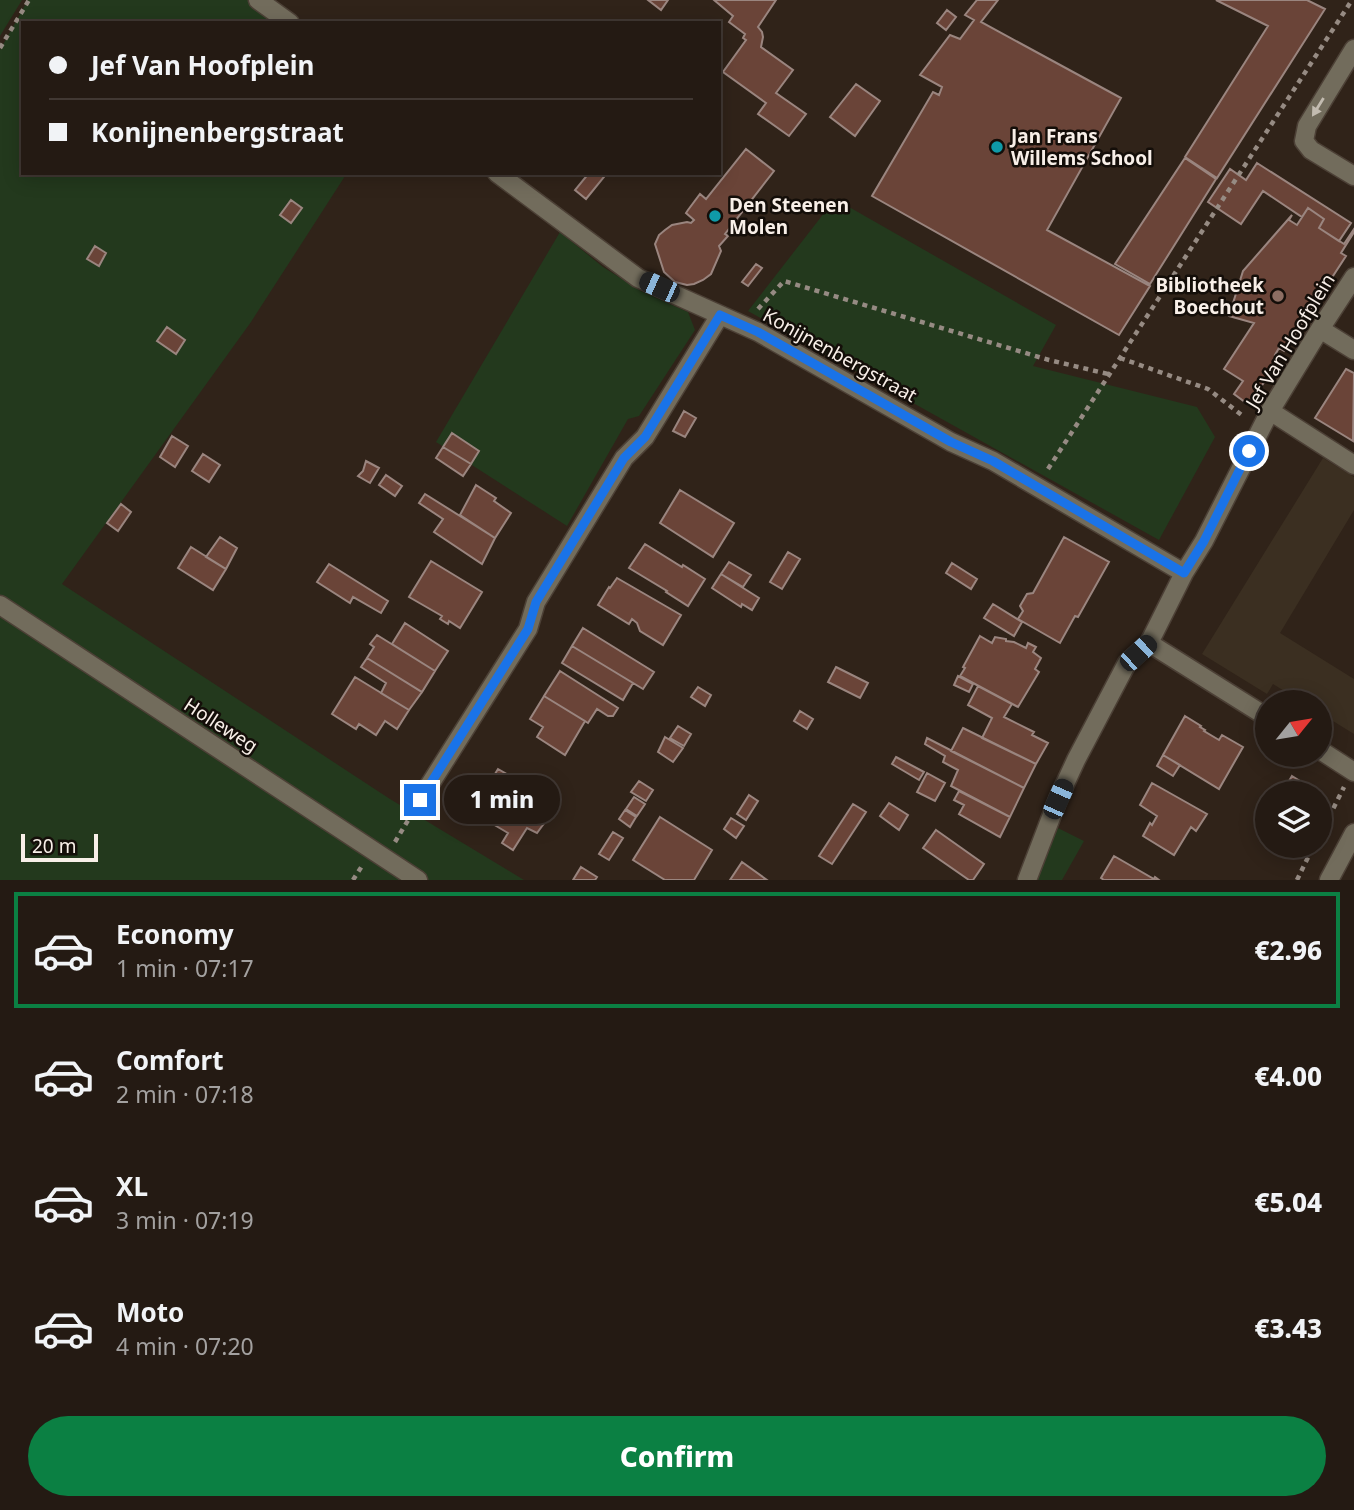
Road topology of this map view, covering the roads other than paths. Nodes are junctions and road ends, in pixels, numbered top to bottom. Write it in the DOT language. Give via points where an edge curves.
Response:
graph roads {
  1 [pos="258,0"];
  2 [pos="287,21"];
  3 [pos="1354,49"];
  4 [pos="1353,172"];
  5 [pos="500,175"];
  6 [pos="1354,277"];
  7 [pos="720,315"];
  8 [pos="1320,329"];
  9 [pos="1354,350"];
  10 [pos="1270,411"];
  11 [pos="1354,465"];
  12 [pos="1184,573"];
  13 [pos="0,605"];
  14 [pos="1149,643"];
  15 [pos="1255,709"];
  16 [pos="1332,758"];
  17 [pos="1353,772"];
  18 [pos="420,800"];
  19 [pos="1354,833"];
  20 [pos="418,880"];
  21 [pos="1027,880"];
  22 [pos="1329,880"];
  1 -- 2 [label="street"];
  3 -- 4 [label="street, one-way" via="1307,126 1304,141 1311,150"];
  5 -- 7 [label="street, Konijnenbergstraat" via="638,278"];
  6 -- 8 [label="street, Jef Van Hoofplein"];
  7 -- 12 [label="street, Konijnenbergstraat" via="993,461"];
  7 -- 18 [label="street" via="645,437 624,458 536,602 528,629"];
  8 -- 9 [label="street"];
  8 -- 10 [label="street, Jef Van Hoofplein"];
  10 -- 11 [label="street"];
  10 -- 12 [label="street, Jef Van Hoofplein"];
  12 -- 14 [label="street, Jef Van Hoofplein"];
  13 -- 20 [label="street, Holleweg"];
  14 -- 15 [label="street"];
  14 -- 21 [label="street, Jef Van Hoofplein" via="1127,663 1076,760"];
  16 -- 17 [label="street"];
  19 -- 22 [label="street"];
}
